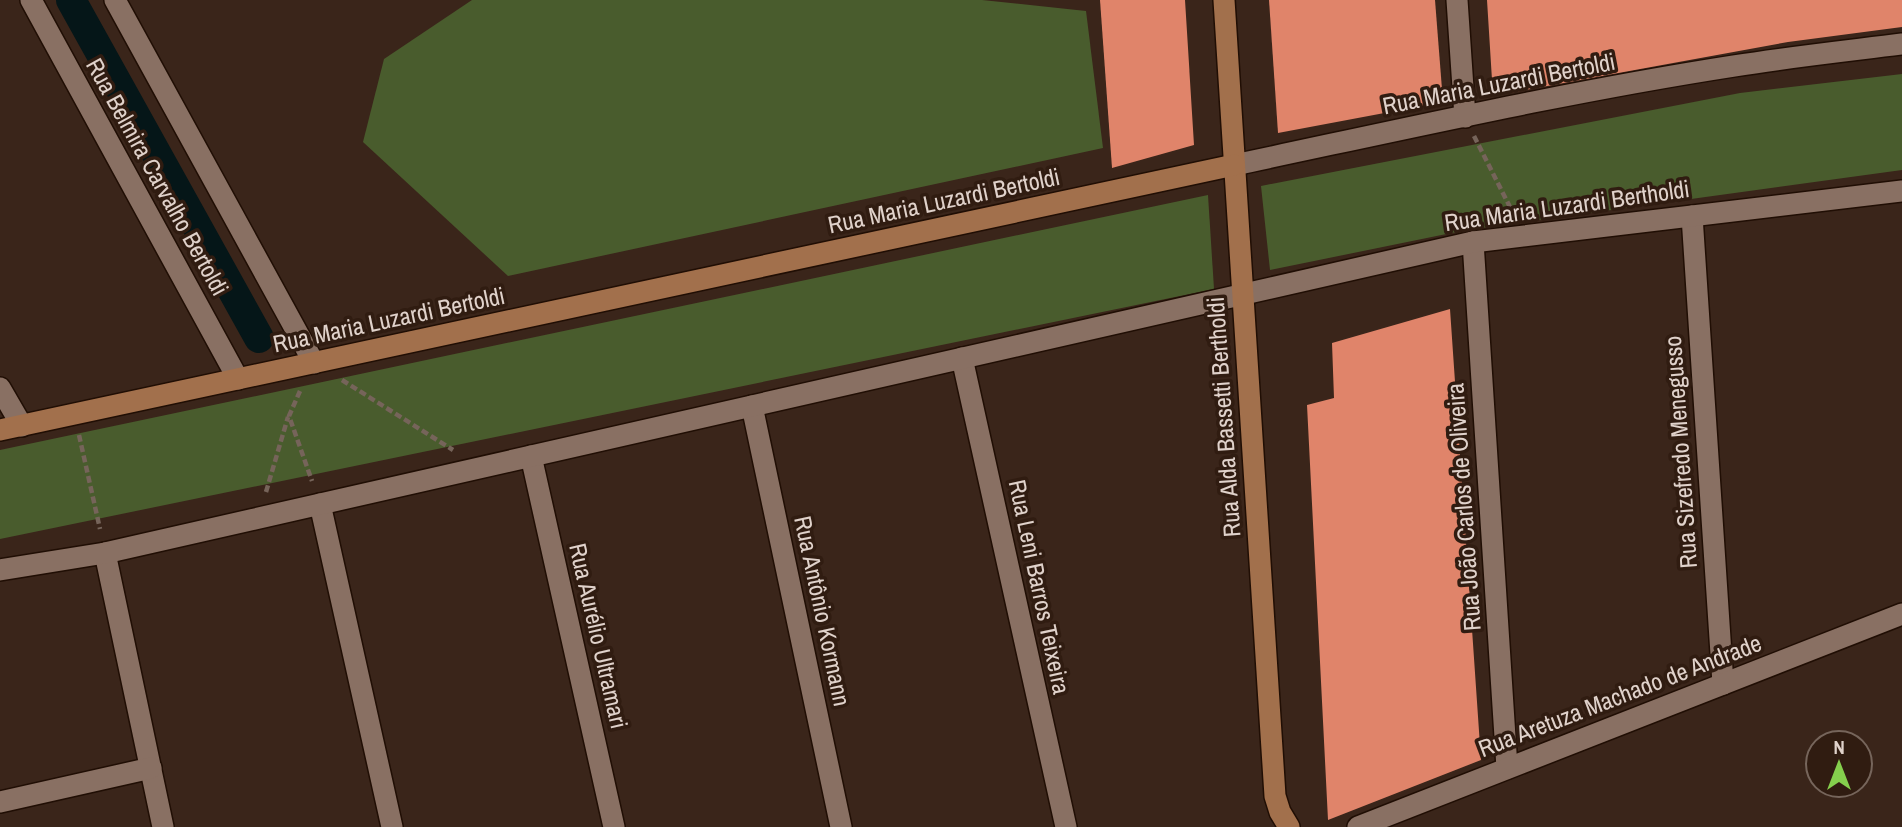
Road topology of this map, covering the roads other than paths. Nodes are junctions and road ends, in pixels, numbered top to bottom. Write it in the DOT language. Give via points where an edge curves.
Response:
graph roads {
  1 [pos="31,0"];
  2 [pos="115,0"];
  3 [pos="1224,0"];
  4 [pos="1457,0"];
  5 [pos="1902,44"];
  6 [pos="1465,117"];
  7 [pos="1234,165"];
  8 [pos="1902,191"];
  9 [pos="1692,216"];
  10 [pos="1473,242"];
  11 [pos="1242,294"];
  12 [pos="962,358"];
  13 [pos="314,363"];
  14 [pos="238,379"];
  15 [pos="0,388"];
  16 [pos="752,406"];
  17 [pos="22,426"];
  18 [pos="0,430"];
  19 [pos="531,456"];
  20 [pos="320,504"];
  21 [pos="105,553"];
  22 [pos="0,570"];
  23 [pos="1902,614"];
  24 [pos="1723,684"];
  25 [pos="151,768"];
  26 [pos="1507,768"];
  27 [pos="0,802"];
  28 [pos="163,827"];
  29 [pos="392,827"];
  30 [pos="614,827"];
  31 [pos="841,827"];
  32 [pos="1066,827"];
  33 [pos="1289,827"];
  34 [pos="1358,827"];
  1 -- 14 [label="street, Rua Belmira Carvalho Bertoldi"];
  2 -- 13 [label="street, Rua Belmira Carvalho Bertoldi"];
  3 -- 7 [label="street, Rua Alda Bassetti Bertholdi"];
  4 -- 6 [label="street"];
  5 -- 6 [label="street, Rua Maria Luzardi Bertoldi" via="1734,65"];
  6 -- 7 [label="street, Rua Maria Luzardi Bertoldi"];
  7 -- 11 [label="street, Rua Alda Bassetti Bertholdi"];
  7 -- 13 [label="street, Rua Maria Luzardi Bertoldi"];
  8 -- 9 [label="street, Rua Maria Luzardi Bertholdi"];
  9 -- 10 [label="street, Rua Maria Luzardi Bertholdi"];
  9 -- 24 [label="street, Rua Sizefredo Menegusso"];
  10 -- 11 [label="street, Rua Maria Luzardi Bertholdi"];
  10 -- 26 [label="street, Rua João Carlos de Oliveira"];
  11 -- 12 [label="street"];
  11 -- 33 [label="street, Rua Alda Bassetti Bertholdi" via="1275,796"];
  12 -- 16 [label="street"];
  12 -- 32 [label="street, Rua Leni Barros Teixeira"];
  13 -- 14 [label="street, Rua Maria Luzardi Bertoldi"];
  14 -- 17 [label="street, Rua Maria Luzardi Bertoldi"];
  15 -- 17 [label="street"];
  16 -- 19 [label="street"];
  16 -- 31 [label="street, Rua Antônio Kormann"];
  17 -- 18 [label="street, Rua Maria Luzardi Bertoldi"];
  19 -- 20 [label="street"];
  19 -- 30 [label="street, Rua Aurélio Ultramari"];
  20 -- 21 [label="street"];
  20 -- 29 [label="street"];
  21 -- 22 [label="street"];
  21 -- 25 [label="street"];
  23 -- 24 [label="street, Rua Aretuza Machado de Andrade"];
  24 -- 26 [label="street, Rua Aretuza Machado de Andrade"];
  25 -- 27 [label="street"];
  25 -- 28 [label="street"];
  26 -- 34 [label="street, Rua Aretuza Machado de Andrade"];
}
